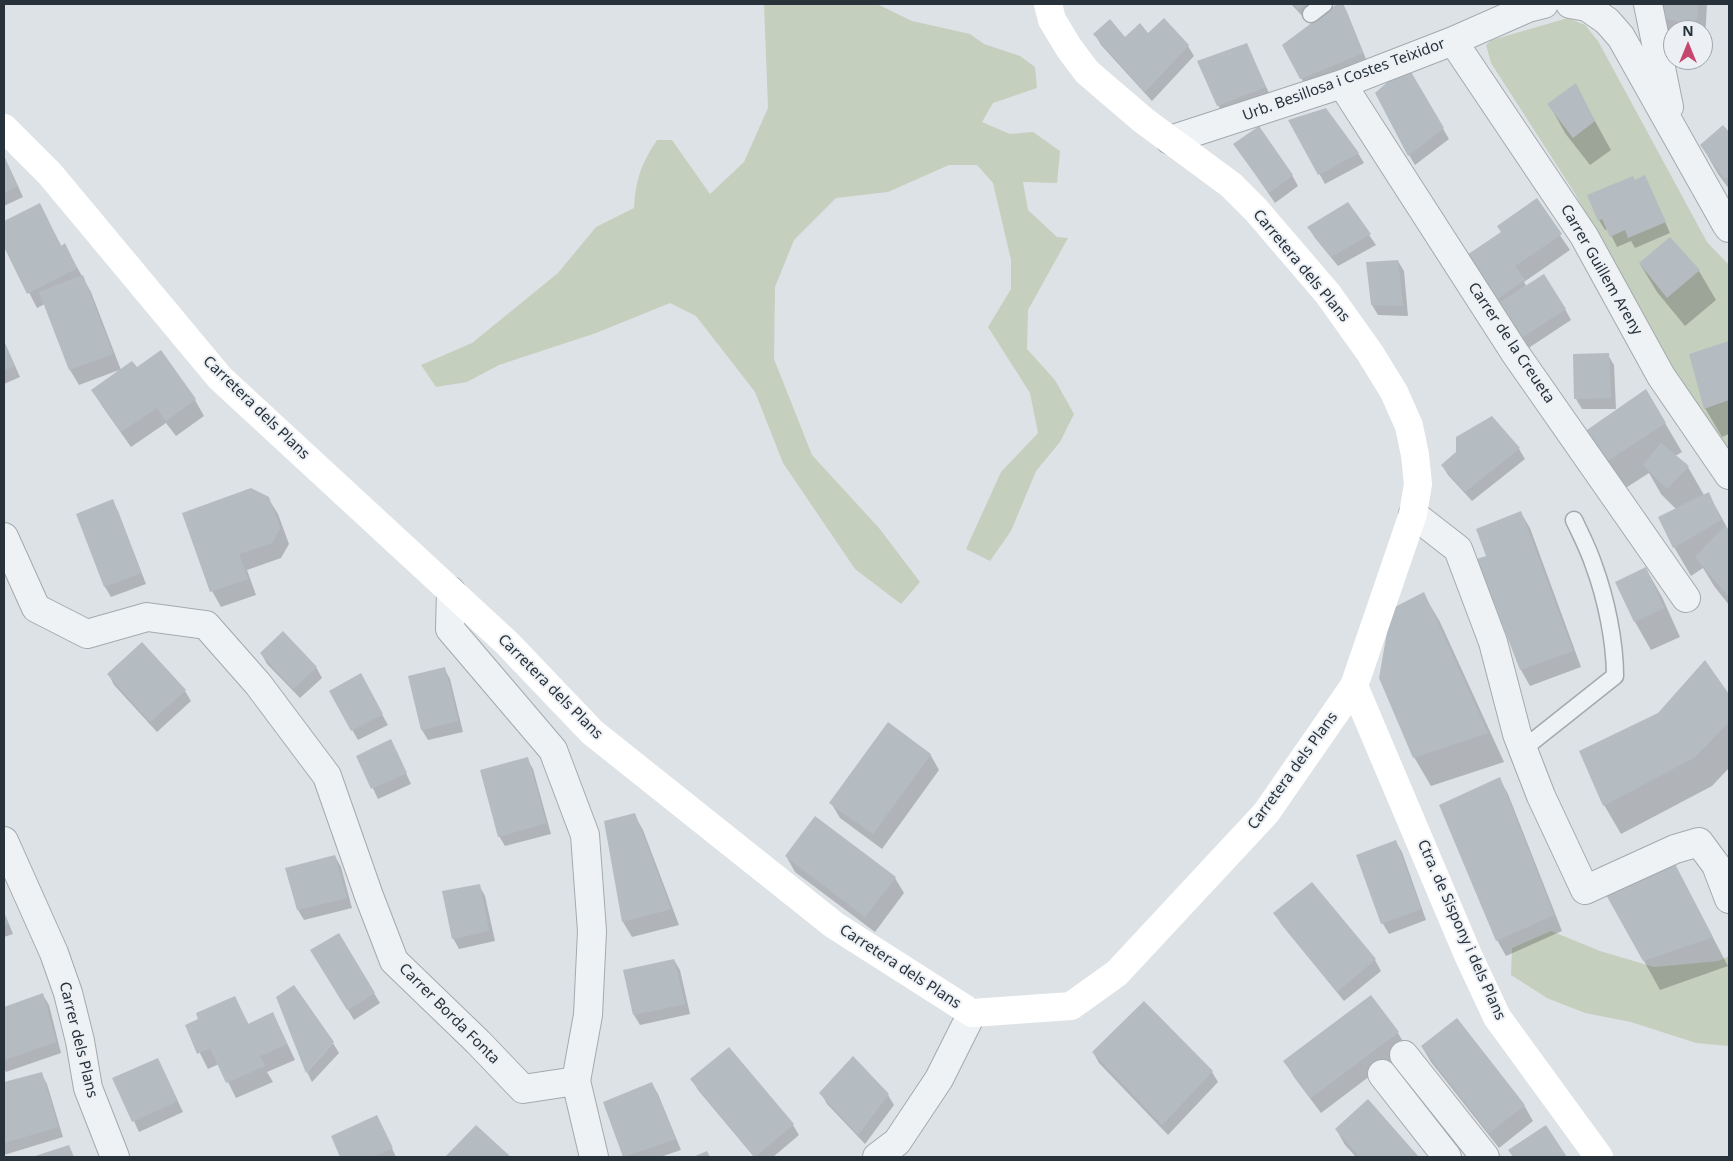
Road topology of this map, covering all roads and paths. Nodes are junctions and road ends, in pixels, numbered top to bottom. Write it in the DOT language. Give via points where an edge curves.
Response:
graph roads {
  1 [pos="1048,4"];
  2 [pos="1544,4"];
  3 [pos="1570,4"];
  4 [pos="1648,4"];
  5 [pos="1453,41"];
  6 [pos="1342,84"];
  7 [pos="4,128"];
  8 [pos="1674,133"];
  9 [pos="1170,140"];
  10 [pos="1729,228"];
  11 [pos="1729,475"];
  12 [pos="1413,514"];
  13 [pos="1574,520"];
  14 [pos="4,537"];
  15 [pos="451,591"];
  16 [pos="1686,598"];
  17 [pos="1354,686"];
  18 [pos="1523,749"];
  19 [pos="4,841"];
  20 [pos="1729,900"];
  21 [pos="972,1013"];
  22 [pos="1404,1055"];
  23 [pos="1382,1074"];
  24 [pos="576,1081"];
  25 [pos="115,1157"];
  26 [pos="594,1157"];
  27 [pos="877,1157"];
  28 [pos="1447,1157"];
  29 [pos="1485,1157"];
  30 [pos="1599,1157"];
  1 -- 9 [label="main road, Carretera dels Plans" via="1052,20 1087,72"];
  2 -- 5 [label="street, Urb. Besillosa i Costes Teixidor"];
  3 -- 8 [label="street" via="1586,7 1621,36"];
  4 -- 8 [label="street"];
  5 -- 6 [label="street, Urb. Besillosa i Costes Teixidor"];
  5 -- 11 [label="street, Carrer Guillem Areny" via="1584,236 1661,376"];
  6 -- 9 [label="street, Urb. Besillosa i Costes Teixidor"];
  6 -- 16 [label="street, Carrer de la Creueta" via="1515,353"];
  7 -- 15 [label="main road, Carretera dels Plans" via="50,174 220,378"];
  8 -- 10 [label="street"];
  9 -- 12 [label="main road, Carretera dels Plans" via="1230,185 1256,210 1328,294 1370,353 1394,392 1409,426 1418,484"];
  12 -- 17 [label="main road, Carretera dels Plans"];
  12 -- 18 [label="street" via="1458,548 1493,642"];
  13 -- 18 [label="lane" via="1594,566 1609,621 1614,676"];
  14 -- 24 [label="street, Carrer Borda Fonta" via="36,608 87,634 147,617 206,625 258,684 328,776 394,961 523,1089"];
  15 -- 21 [label="main road, Carretera dels Plans" via="507,643 592,732 834,924"];
  15 -- 24 [label="street" via="450,629 553,750 585,835 592,931 588,1015"];
  17 -- 21 [label="main road, Carretera dels Plans" via="1266,813 1117,973 1071,1006"];
  17 -- 30 [label="main road, Ctra. de Sispony i dels Plans" via="1497,1017"];
  18 -- 20 [label="street" via="1541,796 1586,890 1675,849 1699,842 1716,865"];
  19 -- 25 [label="street, Carrer dels Plans" via="54,953 80,1041 88,1088"];
  21 -- 27 [label="street" via="939,1080 897,1142"];
  22 -- 29 [label="street"];
  23 -- 28 [label="street"];
  24 -- 26 [label="street"];
}
